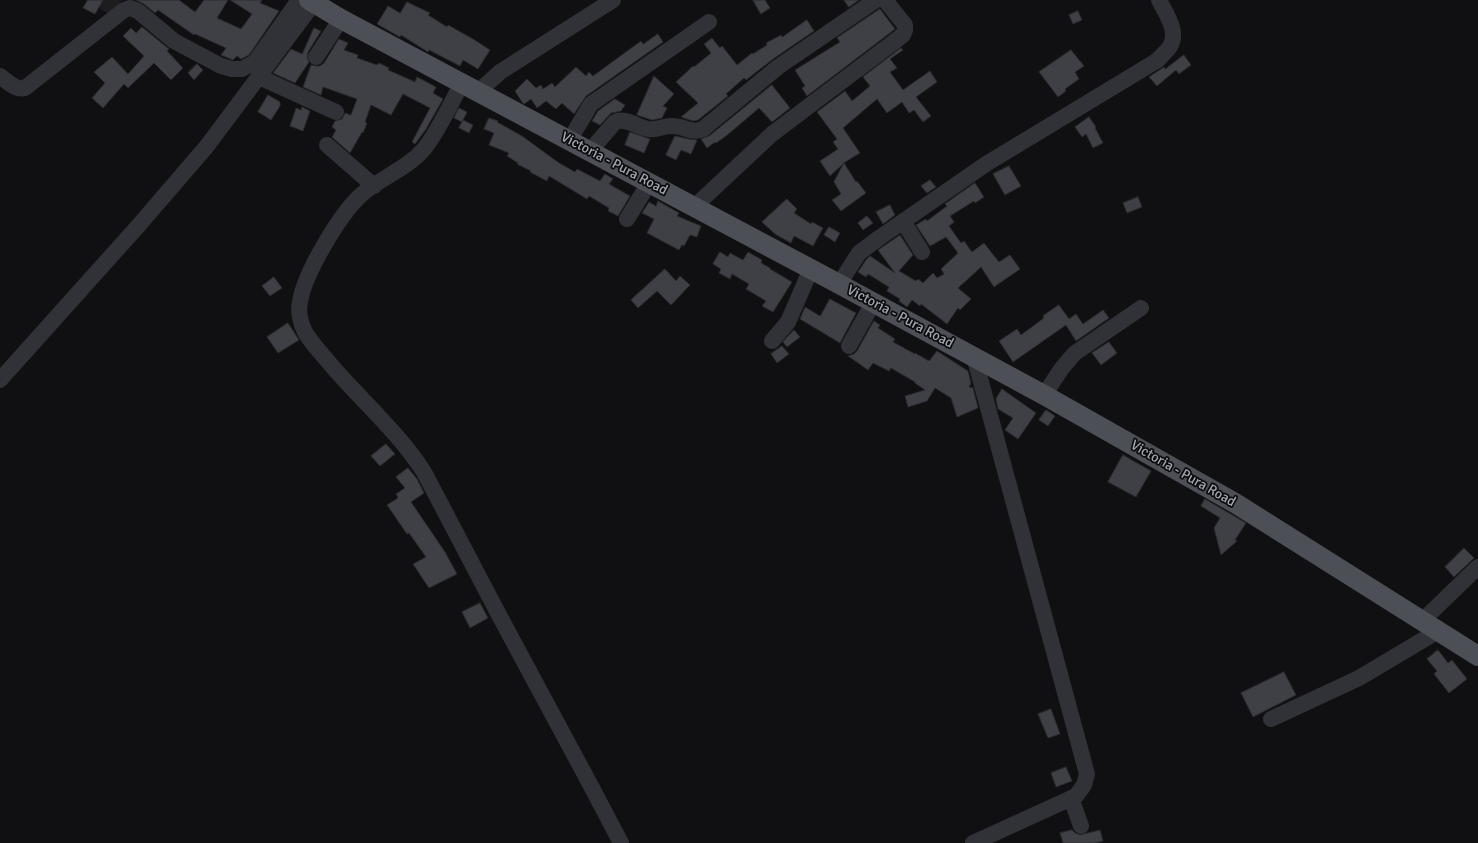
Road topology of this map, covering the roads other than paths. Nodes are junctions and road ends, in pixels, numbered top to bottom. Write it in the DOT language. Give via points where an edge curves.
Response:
graph roads {
  1 [pos="613,0"];
  2 [pos="876,0"];
  3 [pos="885,0"];
  4 [pos="1159,0"];
  5 [pos="309,1"];
  6 [pos="341,19"];
  7 [pos="709,22"];
  8 [pos="316,57"];
  9 [pos="0,76"];
  10 [pos="259,77"];
  11 [pos="470,88"];
  12 [pos="336,112"];
  13 [pos="569,140"];
  14 [pos="327,145"];
  15 [pos="590,151"];
  16 [pos="649,183"];
  17 [pos="374,186"];
  18 [pos="694,207"];
  19 [pos="627,219"];
  20 [pos="903,221"];
  21 [pos="922,252"];
  22 [pos="811,269"];
  23 [pos="839,284"];
  24 [pos="873,303"];
  25 [pos="1141,308"];
  26 [pos="772,341"];
  27 [pos="849,346"];
  28 [pos="974,356"];
  29 [pos="0,380"];
  30 [pos="1044,395"];
  31 [pos="1478,567"];
  32 [pos="1430,626"];
  33 [pos="1478,656"];
  34 [pos="1271,719"];
  35 [pos="1072,798"];
  36 [pos="1081,826"];
  37 [pos="621,843"];
  38 [pos="973,843"];
  1 -- 11 [label="street" via="500,72"];
  2 -- 15 [label="street" via="778,67 703,129 692,132 666,126 654,130 619,120"];
  3 -- 18 [label="street" via="905,25 903,34 772,134"];
  4 -- 20 [label="street" via="1174,36 1170,47 1158,60 986,164"];
  5 -- 6 [label="main road, Victoria - Pura Road"];
  5 -- 9 [label="street" via="255,62 242,69 232,70 221,66 174,41 130,8 124,10 25,88 16,88"];
  5 -- 10 [label="street"];
  6 -- 8 [label="street"];
  6 -- 11 [label="main road, Victoria - Pura Road"];
  7 -- 13 [label="street" via="591,104"];
  10 -- 12 [label="street"];
  10 -- 29 [label="street" via="208,146"];
  11 -- 13 [label="main road, Victoria - Pura Road"];
  11 -- 17 [label="street" via="424,149 413,160"];
  13 -- 15 [label="main road, Victoria - Pura Road"];
  14 -- 17 [label="street"];
  15 -- 16 [label="main road, Victoria - Pura Road"];
  16 -- 18 [label="main road, Victoria - Pura Road"];
  16 -- 19 [label="street"];
  17 -- 37 [label="street" via="347,210 325,244 307,281 300,302 300,318 304,330 346,383 411,452 424,472"];
  18 -- 22 [label="main road, Victoria - Pura Road"];
  20 -- 21 [label="street"];
  20 -- 23 [label="street" via="860,253"];
  22 -- 23 [label="main road, Victoria - Pura Road"];
  22 -- 26 [label="street" via="788,322"];
  23 -- 24 [label="main road, Victoria - Pura Road"];
  24 -- 27 [label="street"];
  24 -- 28 [label="main road, Victoria - Pura Road"];
  25 -- 30 [label="street" via="1075,353"];
  28 -- 30 [label="main road, Victoria - Pura Road"];
  28 -- 35 [label="street" via="1087,774 1084,785"];
  30 -- 32 [label="main road, Victoria - Pura Road" via="1235,503"];
  31 -- 32 [label="street"];
  32 -- 33 [label="main road, Victoria - Pura Road"];
  32 -- 34 [label="street" via="1359,678"];
  35 -- 36 [label="street"];
  35 -- 38 [label="street"];
}
